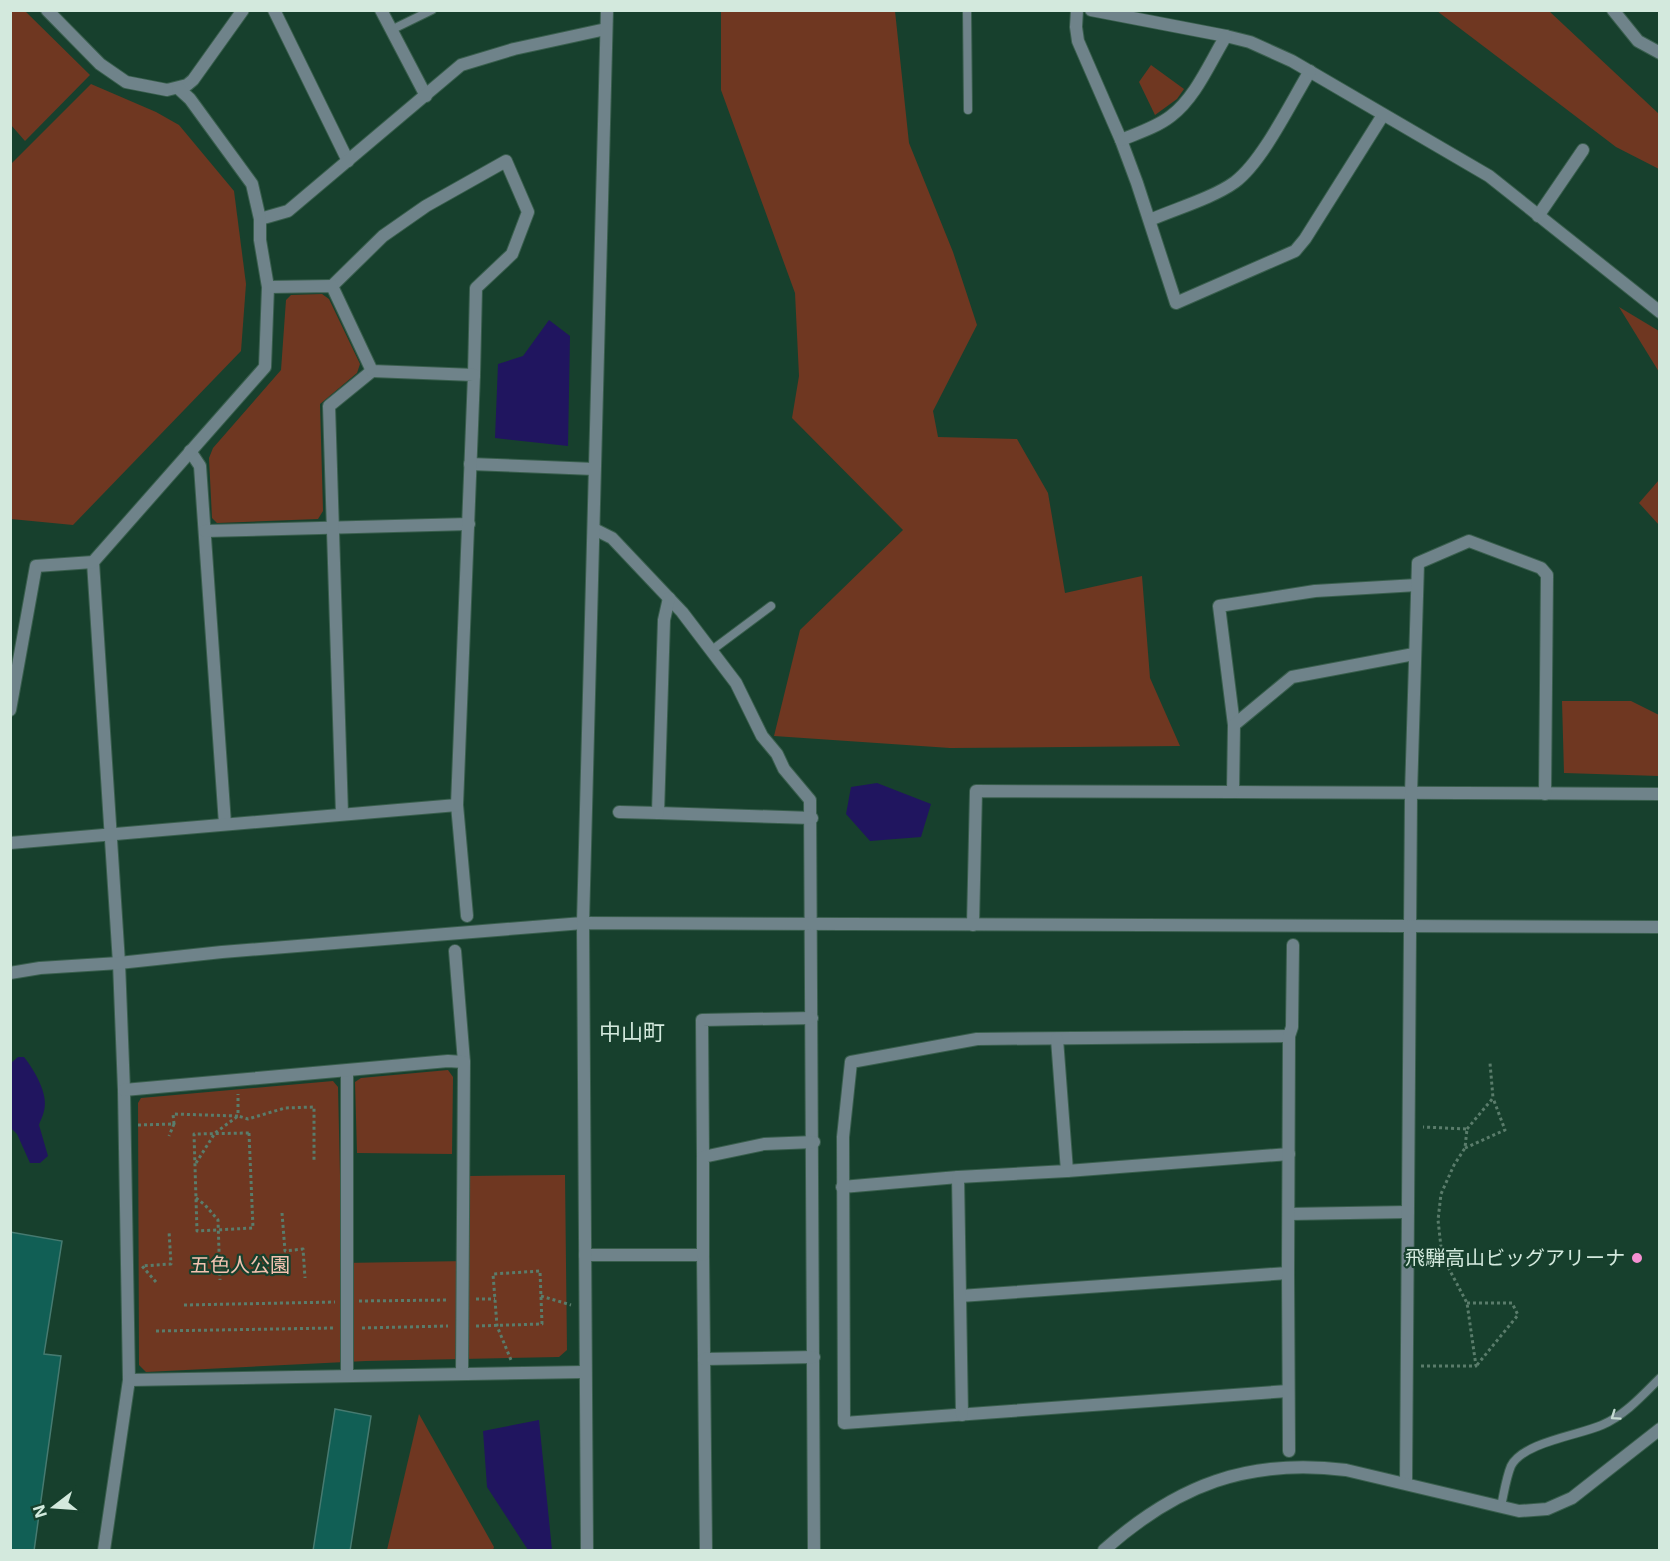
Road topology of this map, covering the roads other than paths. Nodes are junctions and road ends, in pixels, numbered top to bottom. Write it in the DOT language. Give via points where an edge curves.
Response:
graph roads {
  1 [pos="47,10"];
  2 [pos="243,10"];
  3 [pos="274,10"];
  4 [pos="381,10"];
  5 [pos="432,10"];
  6 [pos="607,10"];
  7 [pos="967,10"];
  8 [pos="1077,10"];
  9 [pos="1091,10"];
  10 [pos="1613,10"];
  11 [pos="606,29"];
  12 [pos="391,30"];
  13 [pos="1226,36"];
  14 [pos="1659,53"];
  15 [pos="1310,70"];
  16 [pos="178,88"];
  17 [pos="426,96"];
  18 [pos="968,110"];
  19 [pos="1383,115"];
  20 [pos="1121,140"];
  21 [pos="1583,150"];
  22 [pos="348,161"];
  23 [pos="1538,216"];
  24 [pos="260,219"];
  25 [pos="1150,220"];
  26 [pos="332,286"];
  27 [pos="268,287"];
  28 [pos="1659,312"];
  29 [pos="372,371"];
  30 [pos="474,375"];
  31 [pos="190,451"];
  32 [pos="470,464"];
  33 [pos="594,469"];
  34 [pos="469,524"];
  35 [pos="331,527"];
  36 [pos="594,529"];
  37 [pos="206,531"];
  38 [pos="93,561"];
  39 [pos="1417,585"];
  40 [pos="669,598"];
  41 [pos="771,606"];
  42 [pos="712,650"];
  43 [pos="1414,654"];
  44 [pos="10,711"];
  45 [pos="1234,724"];
  46 [pos="1233,792"];
  47 [pos="1411,794"];
  48 [pos="1545,794"];
  49 [pos="1659,794"];
  50 [pos="457,805"];
  51 [pos="619,812"];
  52 [pos="658,813"];
  53 [pos="342,814"];
  54 [pos="812,818"];
  55 [pos="225,824"];
  56 [pos="111,834"];
  57 [pos="10,843"];
  58 [pos="467,916"];
  59 [pos="583,923"];
  60 [pos="812,925"];
  61 [pos="973,925"];
  62 [pos="1410,927"];
  63 [pos="1659,927"];
  64 [pos="1293,945"];
  65 [pos="455,951"];
  66 [pos="119,963"];
  67 [pos="10,973"];
  68 [pos="812,1018"];
  69 [pos="1289,1035"];
  70 [pos="1057,1038"];
  71 [pos="464,1062"];
  72 [pos="347,1071"];
  73 [pos="124,1090"];
  74 [pos="814,1142"];
  75 [pos="1289,1154"];
  76 [pos="704,1157"];
  77 [pos="1066,1171"];
  78 [pos="958,1177"];
  79 [pos="842,1187"];
  80 [pos="1408,1212"];
  81 [pos="1289,1214"];
  82 [pos="585,1255"];
  83 [pos="703,1255"];
  84 [pos="1288,1273"];
  85 [pos="960,1296"];
  86 [pos="814,1357"];
  87 [pos="704,1359"];
  88 [pos="584,1372"];
  89 [pos="462,1374"];
  90 [pos="347,1376"];
  91 [pos="1659,1378"];
  92 [pos="129,1380"];
  93 [pos="1288,1392"];
  94 [pos="962,1415"];
  95 [pos="1659,1429"];
  96 [pos="1289,1452"];
  97 [pos="1406,1484"];
  98 [pos="1501,1506"];
  99 [pos="104,1551"];
  100 [pos="587,1551"];
  101 [pos="706,1551"];
  102 [pos="814,1551"];
  103 [pos="1104,1551"];
  1 -- 16 [label="street" via="119,78 155,89"];
  2 -- 16 [label="street" via="193,80"];
  3 -- 22 [label="street"];
  4 -- 12 [label="street"];
  5 -- 12 [label="lane"];
  6 -- 11 [label="street"];
  7 -- 18 [label="lane"];
  8 -- 20 [label="street" via="1078,41"];
  9 -- 13 [label="street"];
  10 -- 14 [label="street" via="1638,41"];
  11 -- 17 [label="street" via="461,65"];
  11 -- 33 [label="street"];
  12 -- 17 [label="street"];
  13 -- 15 [label="street" via="1271,50"];
  13 -- 20 [label="street" via="1182,107 1160,123"];
  15 -- 19 [label="street"];
  15 -- 25 [label="street" via="1245,173 1220,190"];
  16 -- 24 [label="street" via="252,184"];
  17 -- 22 [label="street"];
  19 -- 23 [label="street" via="1489,176"];
  19 -- 25 [label="street" via="1295,250 1176,303"];
  20 -- 25 [label="street"];
  21 -- 23 [label="street"];
  22 -- 24 [label="street" via="288,211"];
  23 -- 28 [label="street"];
  24 -- 27 [label="street"];
  26 -- 27 [label="street"];
  26 -- 29 [label="street"];
  26 -- 30 [label="street" via="383,236 426,206 506,161 528,212 512,254 476,288"];
  27 -- 31 [label="street" via="265,367"];
  29 -- 30 [label="street"];
  29 -- 35 [label="street" via="329,406"];
  30 -- 32 [label="street"];
  31 -- 37 [label="street" via="200,466"];
  31 -- 38 [label="street"];
  32 -- 33 [label="street"];
  32 -- 34 [label="street"];
  33 -- 36 [label="street"];
  34 -- 35 [label="street"];
  34 -- 50 [label="street"];
  35 -- 37 [label="street"];
  35 -- 53 [label="street"];
  36 -- 40 [label="street" via="612,538"];
  36 -- 59 [label="street"];
  37 -- 55 [label="street"];
  38 -- 44 [label="street" via="36,566"];
  38 -- 56 [label="street"];
  39 -- 43 [label="street"];
  39 -- 45 [label="street" via="1315,591 1219,606"];
  39 -- 48 [label="street" via="1418,563 1469,541 1541,568 1547,575"];
  40 -- 42 [label="street"];
  40 -- 52 [label="street" via="664,620"];
  41 -- 42 [label="lane"];
  42 -- 54 [label="street" via="736,683 762,736 810,800"];
  43 -- 45 [label="street" via="1292,677"];
  43 -- 47 [label="street"];
  45 -- 46 [label="street"];
  46 -- 47 [label="street"];
  46 -- 61 [label="street" via="976,791"];
  47 -- 48 [label="street"];
  47 -- 62 [label="street"];
  48 -- 49 [label="street"];
  50 -- 53 [label="street"];
  50 -- 58 [label="street"];
  51 -- 52 [label="street"];
  52 -- 54 [label="street"];
  53 -- 55 [label="street"];
  54 -- 60 [label="street"];
  55 -- 56 [label="street"];
  56 -- 57 [label="street"];
  56 -- 66 [label="street"];
  59 -- 60 [label="street"];
  59 -- 66 [label="street"];
  59 -- 82 [label="street"];
  60 -- 61 [label="street"];
  60 -- 68 [label="street"];
  61 -- 62 [label="street"];
  62 -- 63 [label="street"];
  62 -- 80 [label="street"];
  64 -- 69 [label="street"];
  65 -- 71 [label="street"];
  66 -- 67 [label="street"];
  66 -- 73 [label="street"];
  68 -- 74 [label="street"];
  68 -- 76 [label="street" via="702,1020"];
  69 -- 70 [label="street"];
  69 -- 75 [label="street"];
  70 -- 77 [label="street"];
  70 -- 79 [label="street" via="977,1039 851,1062"];
  71 -- 72 [label="street"];
  71 -- 89 [label="street"];
  72 -- 73 [label="street"];
  72 -- 90 [label="street"];
  73 -- 92 [label="street"];
  74 -- 76 [label="street" via="764,1144"];
  74 -- 86 [label="street"];
  75 -- 77 [label="street"];
  75 -- 81 [label="street"];
  76 -- 83 [label="street"];
  77 -- 78 [label="street"];
  78 -- 79 [label="street"];
  78 -- 85 [label="street"];
  79 -- 94 [label="street" via="844,1424"];
  80 -- 81 [label="street"];
  80 -- 97 [label="street"];
  81 -- 84 [label="street"];
  82 -- 83 [label="street"];
  82 -- 88 [label="street"];
  83 -- 87 [label="street"];
  84 -- 85 [label="street"];
  84 -- 93 [label="street"];
  85 -- 94 [label="street"];
  86 -- 87 [label="street"];
  86 -- 102 [label="street"];
  87 -- 101 [label="street"];
  88 -- 89 [label="street"];
  88 -- 100 [label="street"];
  89 -- 90 [label="street"];
  90 -- 92 [label="street"];
  91 -- 98 [label="lane, one-way" via="1635,1403 1604,1424 1535,1447 1517,1458"];
  92 -- 99 [label="street"];
  93 -- 94 [label="street"];
  93 -- 96 [label="street"];
  95 -- 98 [label="street" via="1559,1505 1519,1511"];
  97 -- 98 [label="street"];
  97 -- 103 [label="street" via="1318,1467 1283,1467 1239,1475 1199,1486 1178,1497 1137,1522"];
}
